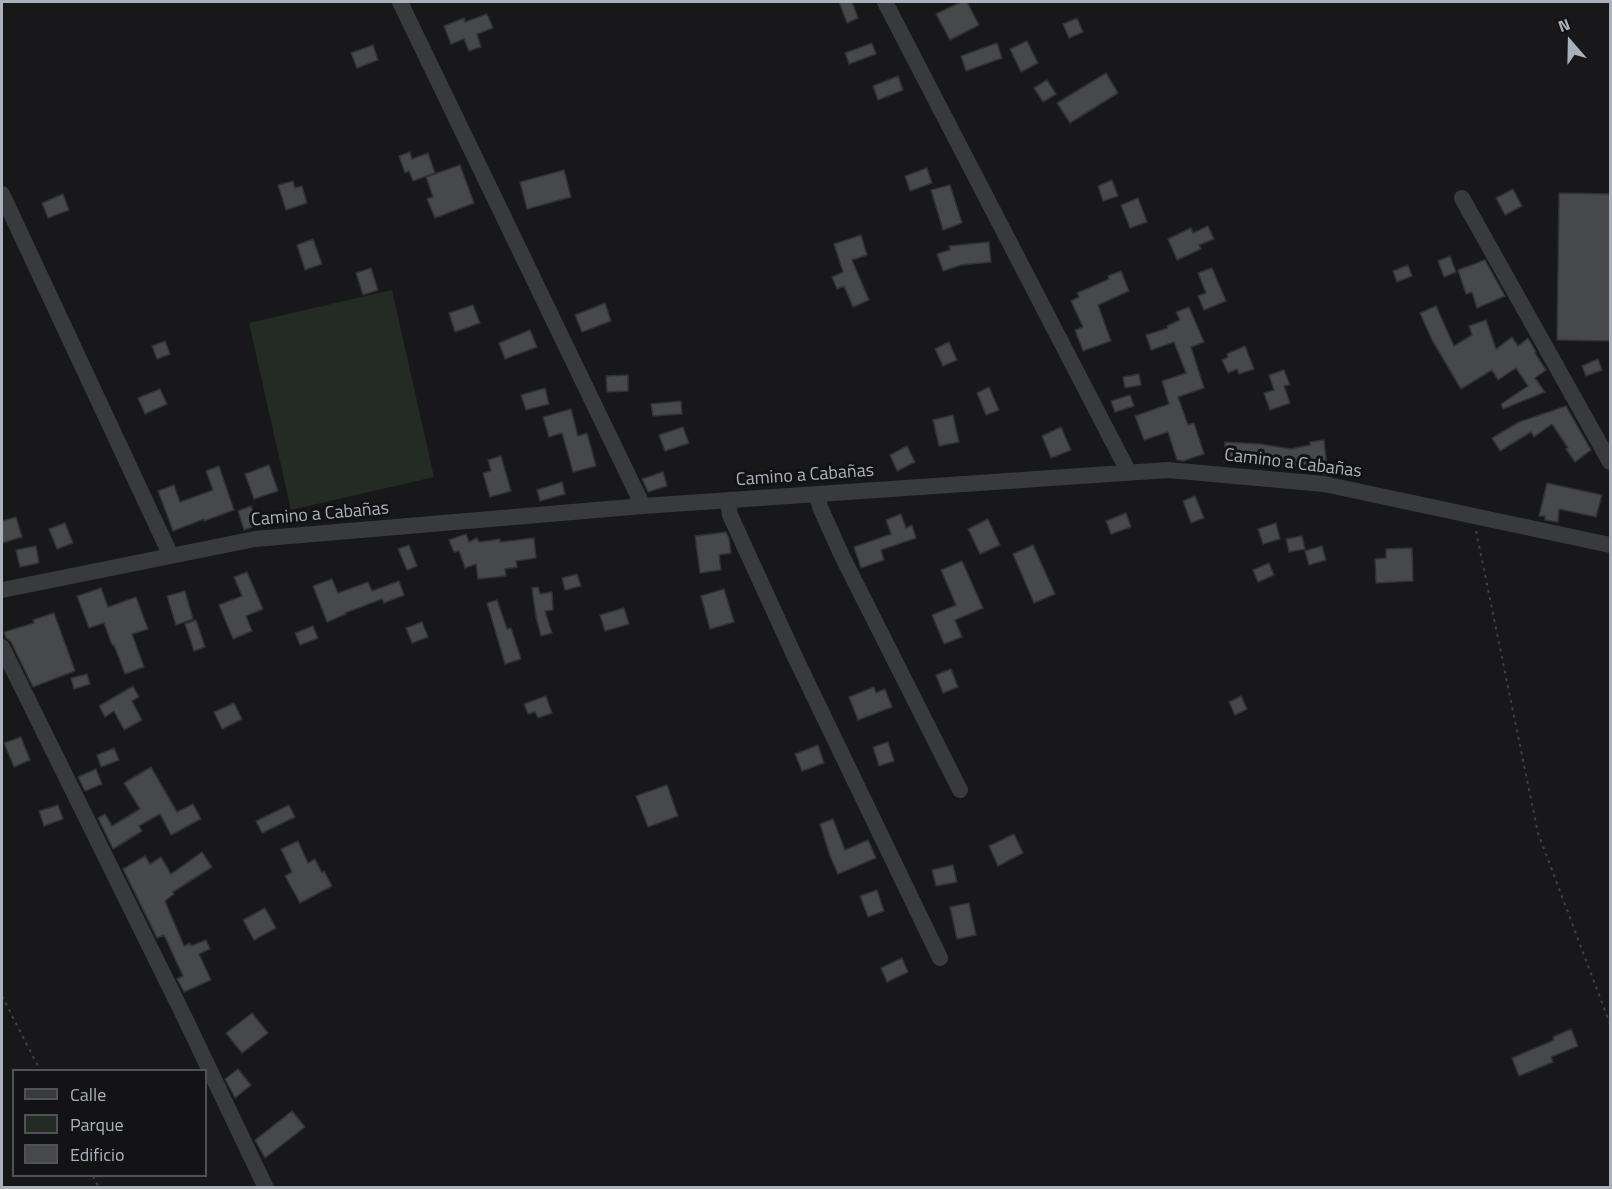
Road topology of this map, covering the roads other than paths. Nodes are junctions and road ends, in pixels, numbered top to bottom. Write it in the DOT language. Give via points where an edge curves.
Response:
graph roads {
  1 [pos="400,2"];
  2 [pos="885,2"];
  3 [pos="2,194"];
  4 [pos="1462,198"];
  5 [pos="1611,462"];
  6 [pos="1130,473"];
  7 [pos="817,495"];
  8 [pos="728,501"];
  9 [pos="643,506"];
  10 [pos="1611,545"];
  11 [pos="171,556"];
  12 [pos="2,590"];
  13 [pos="2,647"];
  14 [pos="960,790"];
  15 [pos="940,958"];
  16 [pos="266,1188"];
  1 -- 9 [label="street"];
  2 -- 6 [label="street"];
  3 -- 11 [label="street"];
  4 -- 5 [label="street"];
  6 -- 7 [label="street, Camino a Cabañas"];
  6 -- 10 [label="street, Camino a Cabañas" via="1168,470 1324,484"];
  7 -- 8 [label="street, Camino a Cabañas"];
  7 -- 14 [label="street" via="842,556"];
  8 -- 9 [label="street, Camino a Cabañas"];
  8 -- 15 [label="street" via="730,515 795,657"];
  9 -- 11 [label="street, Camino a Cabañas" via="255,539"];
  11 -- 12 [label="street, Camino a Cabañas"];
  13 -- 16 [label="street"];
}
